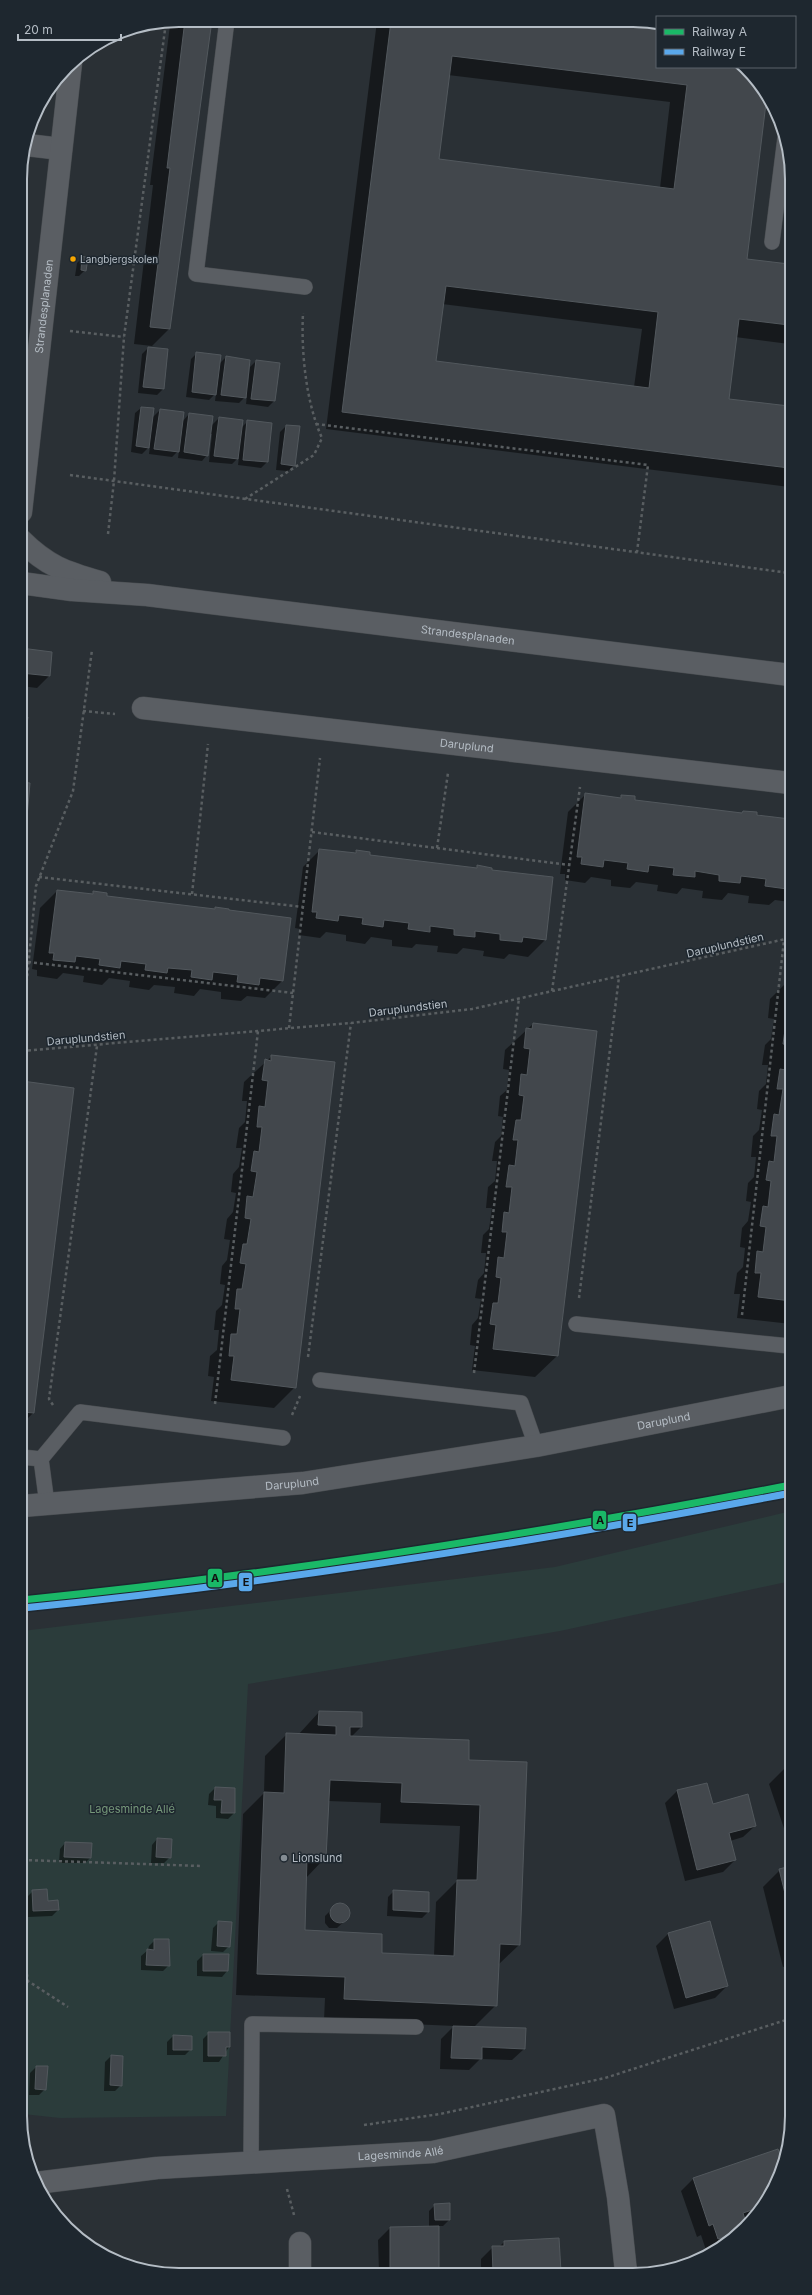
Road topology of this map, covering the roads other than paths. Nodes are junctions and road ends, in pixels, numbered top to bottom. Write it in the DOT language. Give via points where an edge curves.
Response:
graph roads {
  1 [pos="226,27"];
  2 [pos="70,72"];
  3 [pos="31,145"];
  4 [pos="61,149"];
  5 [pos="783,154"];
  6 [pos="772,242"];
  7 [pos="305,287"];
  8 [pos="27,459"];
  9 [pos="27,546"];
  10 [pos="27,584"];
  11 [pos="147,595"];
  12 [pos="785,674"];
  13 [pos="143,708"];
  14 [pos="785,782"];
  15 [pos="576,1324"];
  16 [pos="785,1346"];
  17 [pos="320,1380"];
  18 [pos="785,1397"];
  19 [pos="283,1438"];
  20 [pos="536,1446"];
  21 [pos="27,1458"];
  22 [pos="41,1459"];
  23 [pos="47,1504"];
  24 [pos="27,1506"];
  25 [pos="416,2027"];
  26 [pos="251,2164"];
  27 [pos="43,2182"];
  28 [pos="300,2243"];
  29 [pos="300,2268"];
  30 [pos="626,2268"];
  1 -- 7 [label="lane" via="196,274"];
  2 -- 4 [label="street, Strandesplanaden"];
  3 -- 4 [label="street"];
  4 -- 8 [label="street, Strandesplanaden"];
  5 -- 6 [label="lane"];
  9 -- 11 [label="street, Strandesplanaden" via="39,557 65,573"];
  10 -- 11 [label="street, Strandesplanaden"];
  11 -- 12 [label="street, Strandesplanaden"];
  13 -- 14 [label="street, Daruplund"];
  15 -- 16 [label="lane"];
  17 -- 20 [label="lane" via="521,1403"];
  18 -- 20 [label="street, Daruplund"];
  19 -- 22 [label="lane" via="80,1412"];
  20 -- 23 [label="street, Daruplund" via="303,1483"];
  21 -- 22 [label="lane"];
  22 -- 23 [label="lane"];
  23 -- 24 [label="street, Daruplund"];
  25 -- 26 [label="lane" via="252,2024"];
  26 -- 27 [label="street, Lagesminde Allé" via="157,2168"];
  26 -- 30 [label="street, Lagesminde Allé" via="433,2152 604,2115 618,2197"];
  28 -- 29 [label="street"];
}
